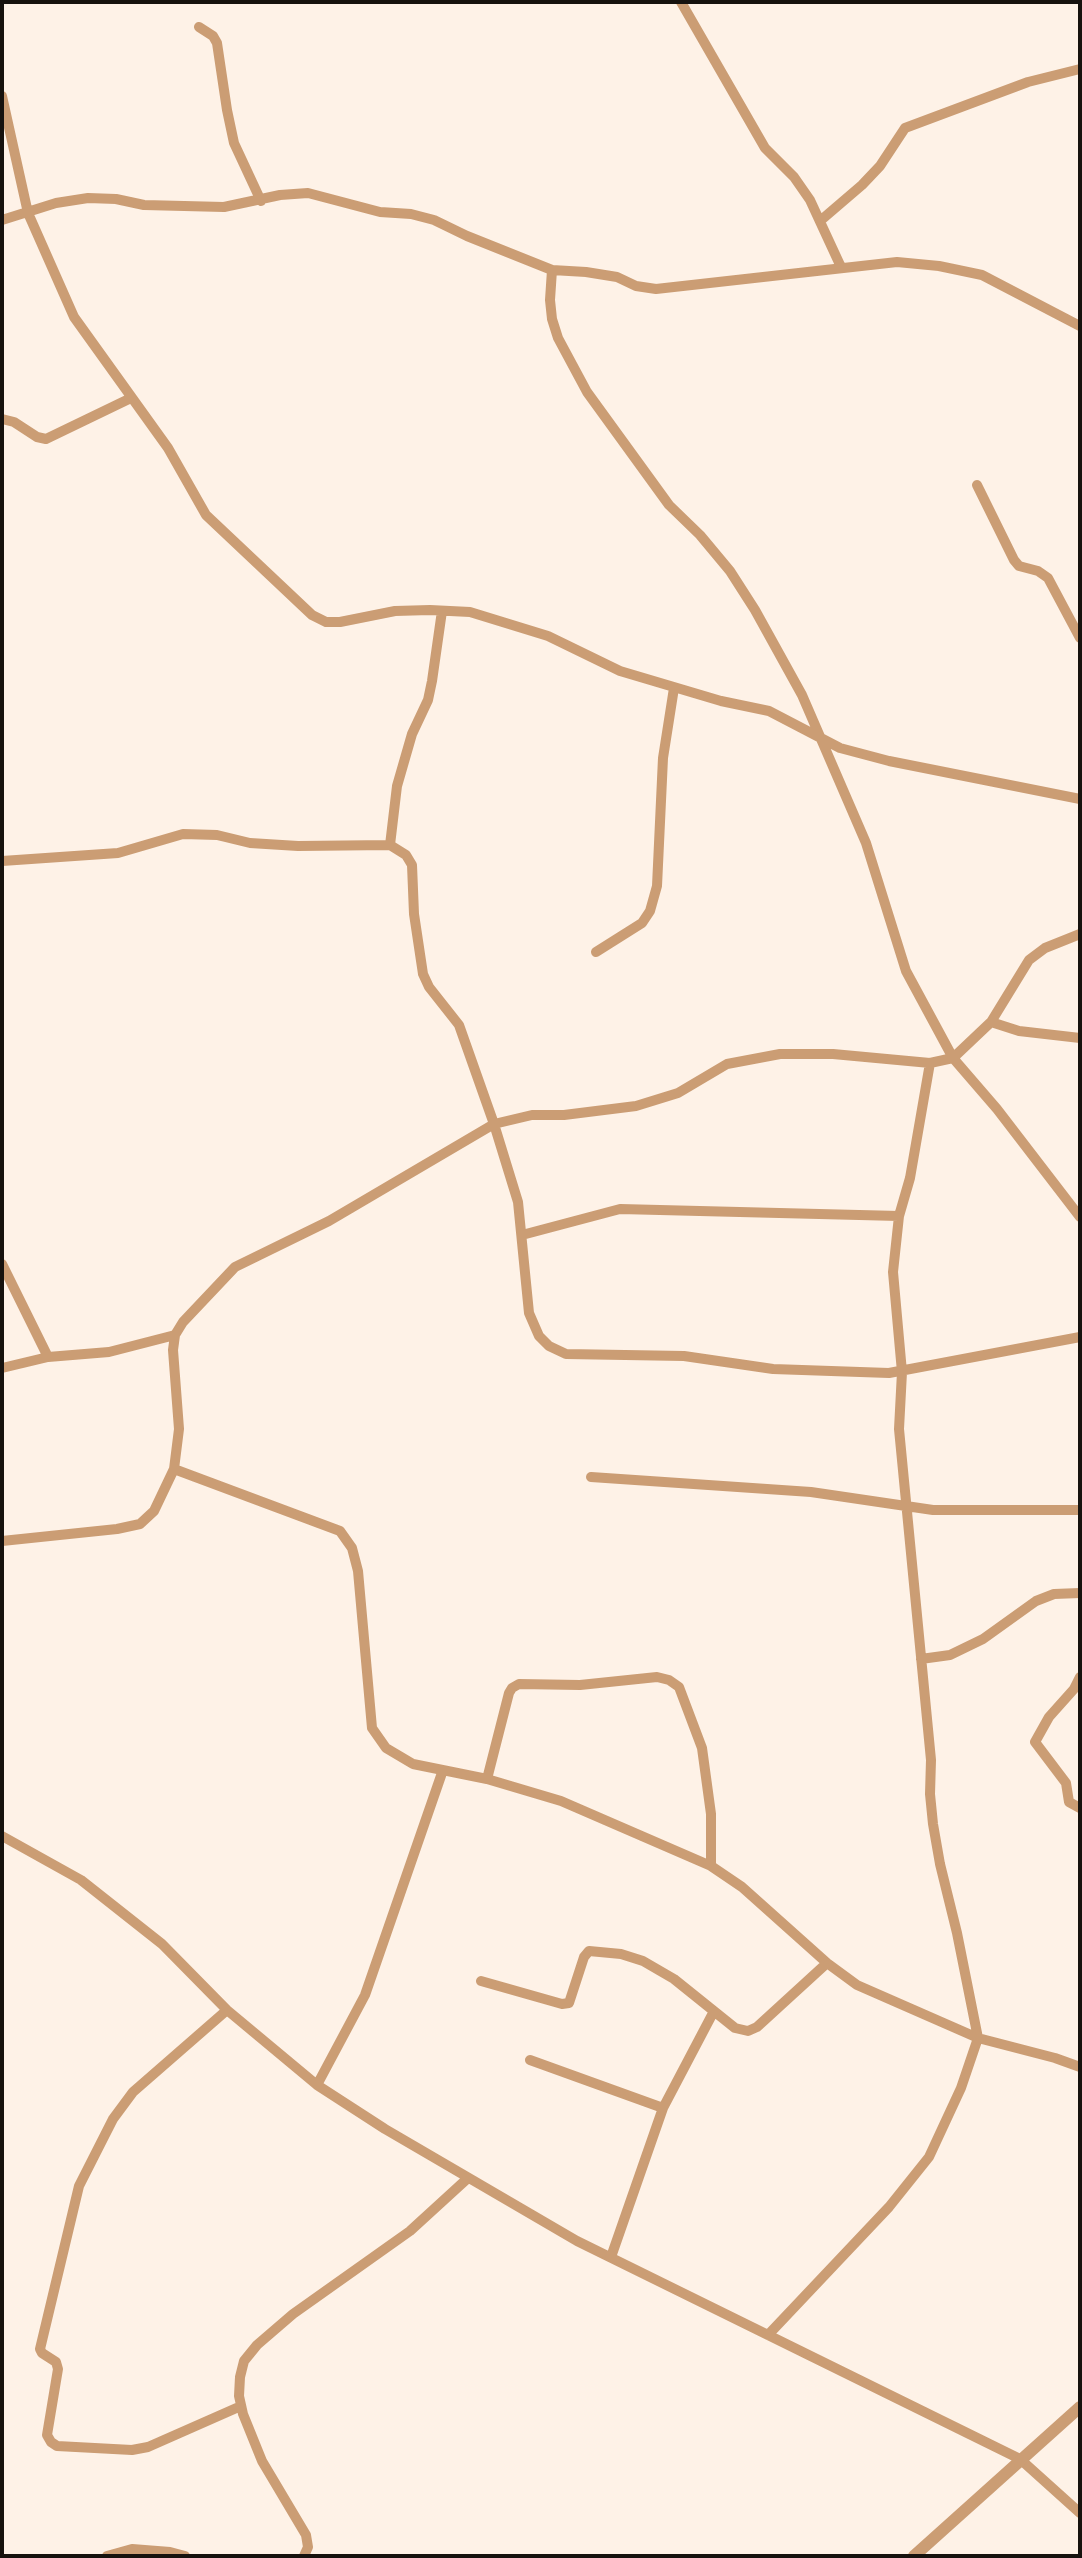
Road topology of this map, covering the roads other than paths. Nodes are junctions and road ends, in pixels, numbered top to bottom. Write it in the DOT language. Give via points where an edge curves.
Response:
graph roads {
  1 [pos="681,2"];
  2 [pos="199,27"];
  3 [pos="1080,69"];
  4 [pos="2,96"];
  5 [pos="261,201"];
  6 [pos="28,213"];
  7 [pos="2,220"];
  8 [pos="820,221"];
  9 [pos="841,267"];
  10 [pos="552,271"];
  11 [pos="1080,326"];
  12 [pos="131,398"];
  13 [pos="2,419"];
  14 [pos="977,485"];
  15 [pos="442,611"];
  16 [pos="1080,638"];
  17 [pos="674,688"];
  18 [pos="824,741"];
  19 [pos="1080,799"];
  20 [pos="390,845"];
  21 [pos="2,861"];
  22 [pos="1080,934"];
  23 [pos="596,952"];
  24 [pos="990,1022"];
  25 [pos="1080,1038"];
  26 [pos="953,1058"];
  27 [pos="930,1063"];
  28 [pos="495,1124"];
  29 [pos="899,1216"];
  30 [pos="1080,1217"];
  31 [pos="522,1235"];
  32 [pos="2,1264"];
  33 [pos="175,1335"];
  34 [pos="1080,1337"];
  35 [pos="48,1357"];
  36 [pos="2,1368"];
  37 [pos="902,1372"];
  38 [pos="174,1469"];
  39 [pos="591,1477"];
  40 [pos="905,1506"];
  41 [pos="1080,1510"];
  42 [pos="2,1541"];
  43 [pos="1080,1593"];
  44 [pos="921,1659"];
  45 [pos="1080,1677"];
  46 [pos="443,1770"];
  47 [pos="486,1779"];
  48 [pos="1080,1808"];
  49 [pos="2,1836"];
  50 [pos="711,1866"];
  51 [pos="827,1963"];
  52 [pos="481,1981"];
  53 [pos="227,2010"];
  54 [pos="714,2011"];
  55 [pos="978,2038"];
  56 [pos="530,2060"];
  57 [pos="1080,2067"];
  58 [pos="317,2085"];
  59 [pos="663,2108"];
  60 [pos="468,2178"];
  61 [pos="611,2257"];
  62 [pos="768,2335"];
  63 [pos="241,2406"];
  64 [pos="1080,2407"];
  65 [pos="1020,2459"];
  66 [pos="1080,2513"];
  67 [pos="107,2556"];
  68 [pos="185,2556"];
  69 [pos="304,2556"];
  70 [pos="914,2556"];
  1 -- 8 [label="street" via="765,148 794,177"];
  2 -- 5 [label="street" via="217,43 234,143"];
  3 -- 8 [label="street" via="1028,82 905,128 871,176"];
  4 -- 6 [label="street"];
  5 -- 6 [label="street" via="177,207 88,198"];
  5 -- 10 [label="street" via="308,193 380,212 411,214"];
  6 -- 7 [label="street"];
  6 -- 12 [label="street" via="74,317"];
  8 -- 9 [label="street"];
  9 -- 10 [label="street" via="656,289 617,277"];
  9 -- 11 [label="street" via="897,262 982,275"];
  10 -- 18 [label="street" via="552,319 587,392 669,505 730,571 782,656"];
  12 -- 13 [label="street" via="46,439"];
  12 -- 15 [label="street" via="168,448 206,514 312,615 340,622 395,611"];
  14 -- 16 [label="street" via="1014,560 1048,578"];
  15 -- 17 [label="street" via="470,612 548,636 620,671"];
  15 -- 20 [label="street" via="428,700 412,734 397,786"];
  17 -- 18 [label="street" via="769,711"];
  17 -- 23 [label="street" via="663,758 657,886 650,911 642,923"];
  18 -- 19 [label="street" via="889,761"];
  18 -- 26 [label="street" via="866,843 906,971"];
  20 -- 21 [label="street" via="298,846 183,834 118,853"];
  20 -- 28 [label="street" via="412,865 423,974 459,1025"];
  22 -- 24 [label="street" via="1029,960"];
  24 -- 25 [label="street" via="1019,1031"];
  24 -- 26 [label="street"];
  26 -- 27 [label="street"];
  26 -- 30 [label="street"];
  27 -- 28 [label="street" via="780,1054 727,1064 678,1093 636,1106 532,1115"];
  27 -- 29 [label="street"];
  28 -- 31 [label="street" via="519,1202"];
  28 -- 33 [label="street" via="329,1221 235,1267"];
  29 -- 31 [label="street" via="620,1209"];
  29 -- 37 [label="street" via="893,1272"];
  31 -- 37 [label="street" via="529,1312 539,1336 566,1354 684,1356 773,1369"];
  32 -- 35 [label="street"];
  33 -- 35 [label="street" via="109,1352"];
  33 -- 38 [label="street" via="179,1429"];
  34 -- 37 [label="street"];
  35 -- 36 [label="street"];
  37 -- 40 [label="street" via="899,1429"];
  38 -- 42 [label="street" via="154,1511 140,1524"];
  38 -- 46 [label="street" via="340,1531 352,1548 358,1571 372,1728 386,1748 413,1764"];
  39 -- 40 [label="street" via="811,1492"];
  40 -- 41 [label="street"];
  40 -- 44 [label="street"];
  43 -- 44 [label="street" via="1054,1594 1036,1601 983,1639 950,1655"];
  44 -- 55 [label="street" via="932,1760 933,1824"];
  45 -- 48 [label="street" via="1035,1742 1066,1783 1069,1802"];
  46 -- 47 [label="street"];
  46 -- 58 [label="street" via="365,1995"];
  47 -- 50 [label="street" via="561,1801"];
  47 -- 50 [label="street" via="509,1693 519,1684 669,1680 680,1687 702,1748 711,1814"];
  49 -- 53 [label="street" via="81,1880 162,1944"];
  50 -- 51 [label="street" via="742,1887"];
  51 -- 54 [label="street" via="748,2031 735,2028"];
  51 -- 55 [label="street" via="857,1985"];
  52 -- 54 [label="street" via="569,2003 589,1951 621,1954 674,1979"];
  53 -- 58 [label="street"];
  53 -- 63 [label="street" via="133,2092 113,2119 79,2186 40,2349 58,2369 47,2435 57,2446 148,2447"];
  54 -- 59 [label="street"];
  55 -- 57 [label="street"];
  55 -- 62 [label="street" via="929,2157 889,2207"];
  56 -- 59 [label="street"];
  58 -- 60 [label="street"];
  59 -- 61 [label="street"];
  60 -- 61 [label="street"];
  60 -- 63 [label="street" via="410,2231 257,2345 244,2361"];
  61 -- 62 [label="street"];
  62 -- 65 [label="street"];
  63 -- 69 [label="street" via="262,2460 306,2535"];
  64 -- 65 [label="street"];
  65 -- 66 [label="street"];
  65 -- 70 [label="street"];
  67 -- 68 [label="street" via="132,2550"];
}
